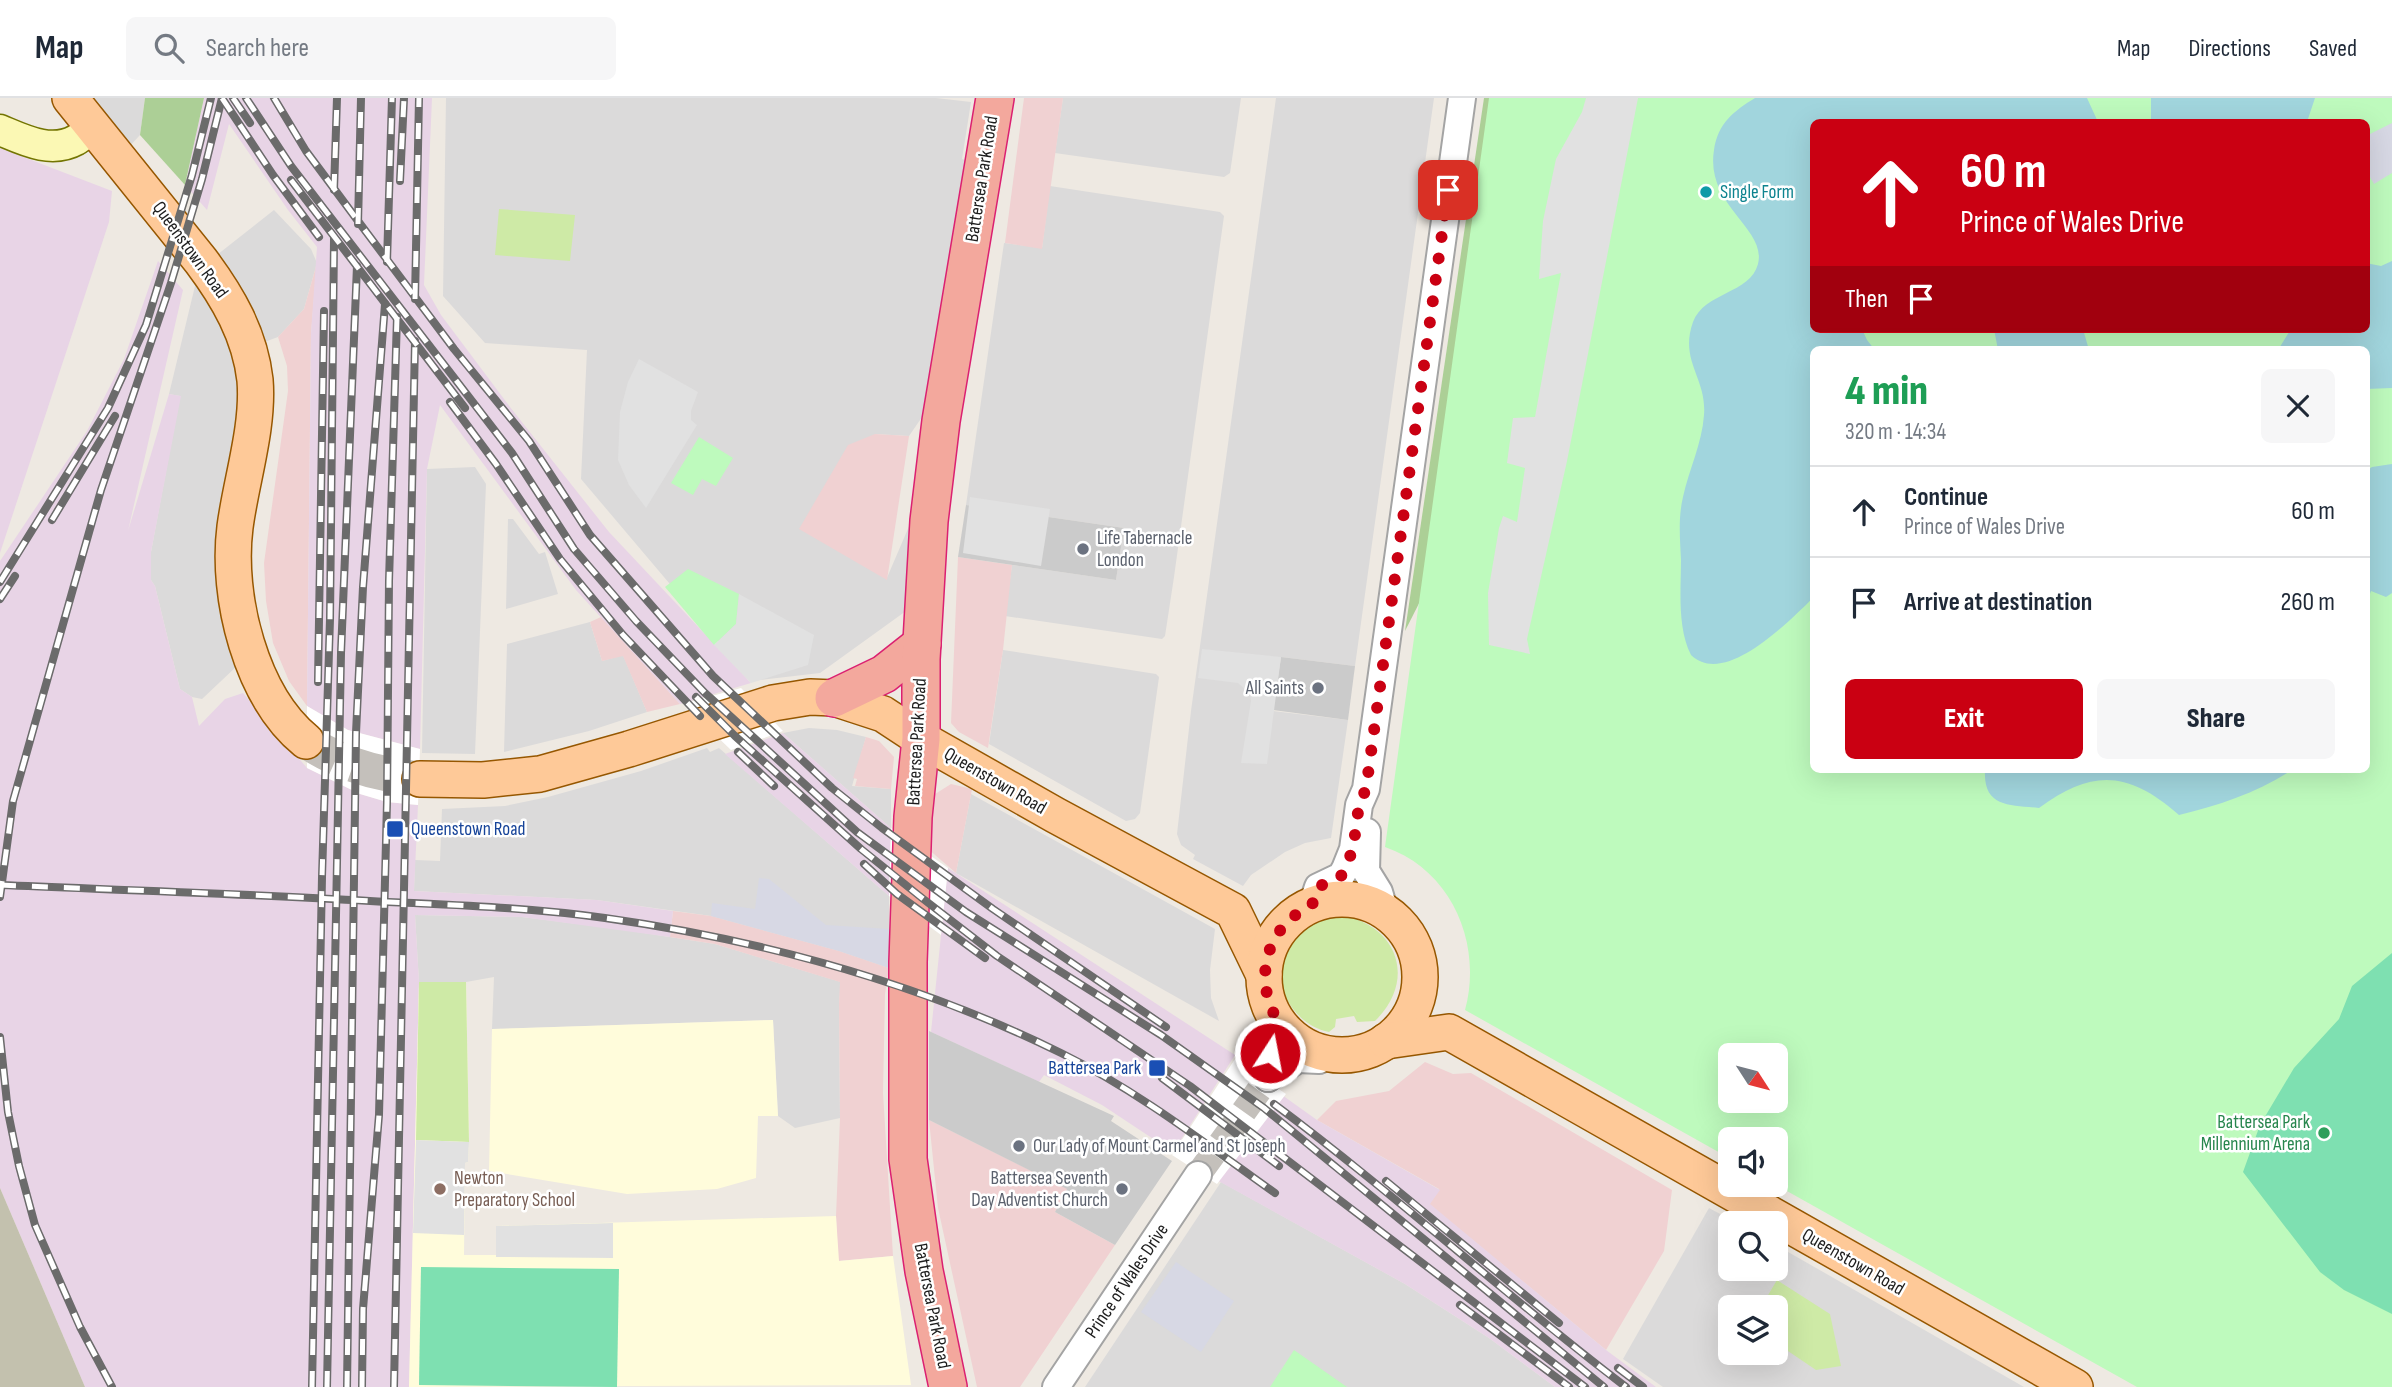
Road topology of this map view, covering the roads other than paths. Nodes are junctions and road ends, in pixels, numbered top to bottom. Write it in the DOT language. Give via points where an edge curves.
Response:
graph roads {
  1 [pos="70,98"];
  2 [pos="995,98"];
  3 [pos="1462,98"];
  4 [pos="93,125"];
  5 [pos="0,130"];
  6 [pos="922,644"];
  7 [pos="834,698"];
  8 [pos="920,739"];
  9 [pos="306,741"];
  10 [pos="420,779"];
  11 [pos="1366,789"];
  12 [pos="1233,911"];
  13 [pos="1301,911"];
  14 [pos="1385,912"];
  15 [pos="1420,970"];
  16 [pos="1264,975"];
  17 [pos="1279,1023"];
  18 [pos="1449,1032"];
  19 [pos="1386,1041"];
  20 [pos="1331,1054"];
  21 [pos="1198,1175"];
  22 [pos="948,1387"];
  23 [pos="1056,1387"];
  24 [pos="2075,1387"];
  1 -- 4 [label="main road, Queenstown Road"];
  2 -- 6 [label="highway, Battersea Park Road" via="941,421"];
  3 -- 11 [label="street"];
  4 -- 5 [label="main road" via="75,141 52,147"];
  4 -- 9 [label="main road, Queenstown Road" via="222,289 247,343 255,396 233,543 239,611 262,688 283,720"];
  6 -- 7 [label="highway" via="884,674"];
  6 -- 8 [label="highway, Battersea Park Road"];
  7 -- 8 [label="main road, Queenstown Road" via="883,714"];
  7 -- 10 [label="main road, Queenstown Road" via="774,703 540,774 483,780"];
  8 -- 12 [label="main road, Queenstown Road"];
  8 -- 22 [label="highway, Battersea Park Road" via="908,962 908,1159 924,1271"];
  11 -- 13 [label="street" via="1345,869 1341,876 1318,887"];
  11 -- 14 [label="street" via="1366,871"];
  12 -- 13 [label="main road, Queenstown Road"];
  12 -- 16 [label="main road"];
  13 -- 14 [label="main road" via="1324,901 1349,899"];
  13 -- 16 [label="main road" via="1274,938"];
  14 -- 15 [label="main road" via="1412,941"];
  15 -- 18 [label="main road"];
  15 -- 19 [label="main road" via="1414,1008 1400,1030"];
  16 -- 17 [label="main road" via="1268,1000"];
  17 -- 20 [label="main road" via="1307,1047"];
  17 -- 20 [label="street" via="1268,1078 1298,1059 1319,1060"];
  18 -- 19 [label="main road"];
  18 -- 24 [label="main road, Queenstown Road"];
  19 -- 20 [label="main road" via="1361,1053"];
  21 -- 23 [label="street, Prince of Wales Drive"];
}
